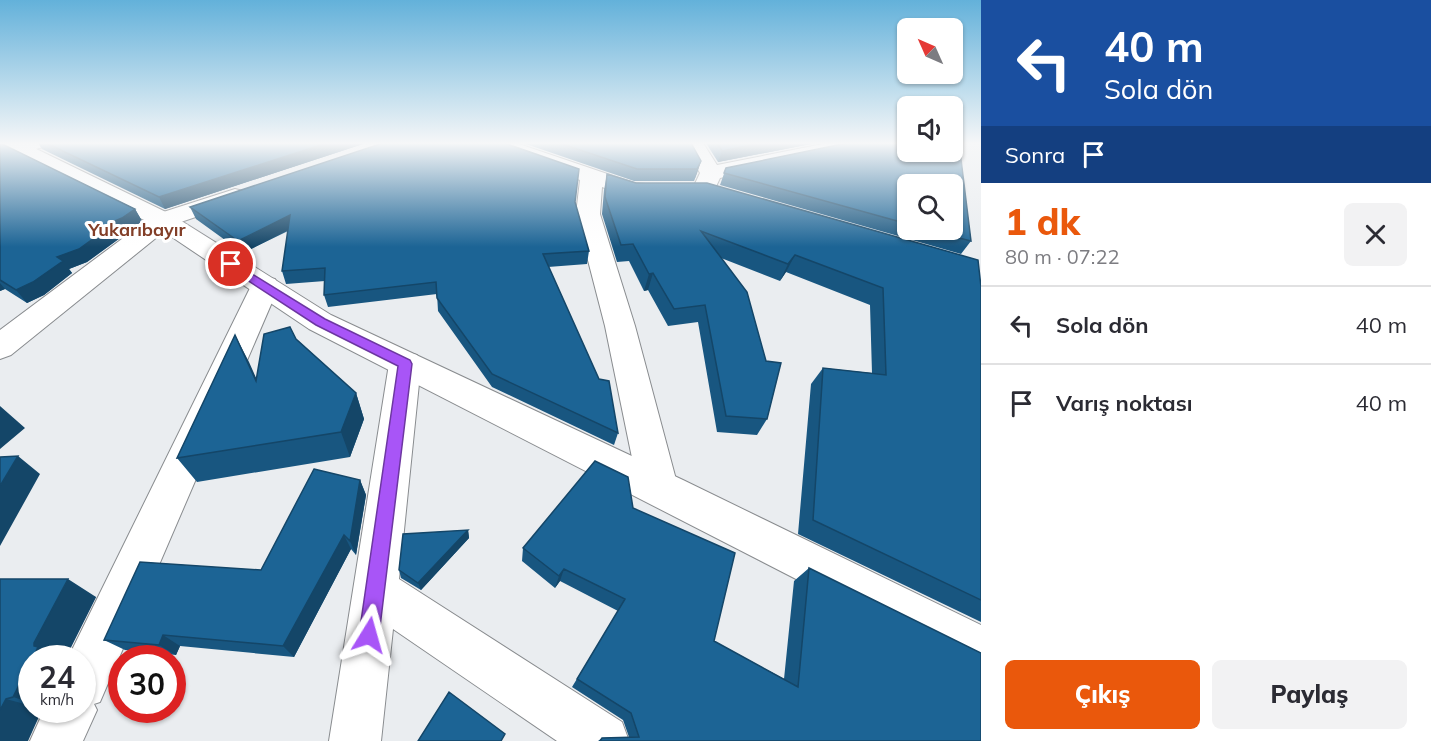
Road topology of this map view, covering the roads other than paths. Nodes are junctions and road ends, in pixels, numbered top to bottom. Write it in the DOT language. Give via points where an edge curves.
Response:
graph roads {
  1 [pos="82,178"];
  2 [pos="592,178"];
  3 [pos="599,178"];
  4 [pos="698,178"];
  5 [pos="736,178"];
  6 [pos="699,188"];
  7 [pos="251,191"];
  8 [pos="163,220"];
  9 [pos="265,286"];
  10 [pos="12,321"];
  11 [pos="0,347"];
  12 [pos="405,364"];
  13 [pos="658,487"];
  14 [pos="375,590"];
  15 [pos="981,650"];
  16 [pos="96,654"];
  17 [pos="65,723"];
  18 [pos="56,741"];
  19 [pos="355,741"];
  20 [pos="603,741"];
  1 -- 8 [label="street"];
  2 -- 13 [label="street" via="588,214 620,326"];
  3 -- 6 [label="street" via="632,190"];
  4 -- 6 [label="street"];
  5 -- 6 [label="street"];
  7 -- 8 [label="street"];
  8 -- 9 [label="street"];
  8 -- 10 [label="street"];
  9 -- 12 [label="street" via="320,322"];
  9 -- 16 [label="street"];
  10 -- 11 [label="street"];
  12 -- 13 [label="street"];
  12 -- 14 [label="street"];
  13 -- 15 [label="street"];
  14 -- 19 [label="street"];
  14 -- 20 [label="street"];
  17 -- 18 [label="street"];
}
